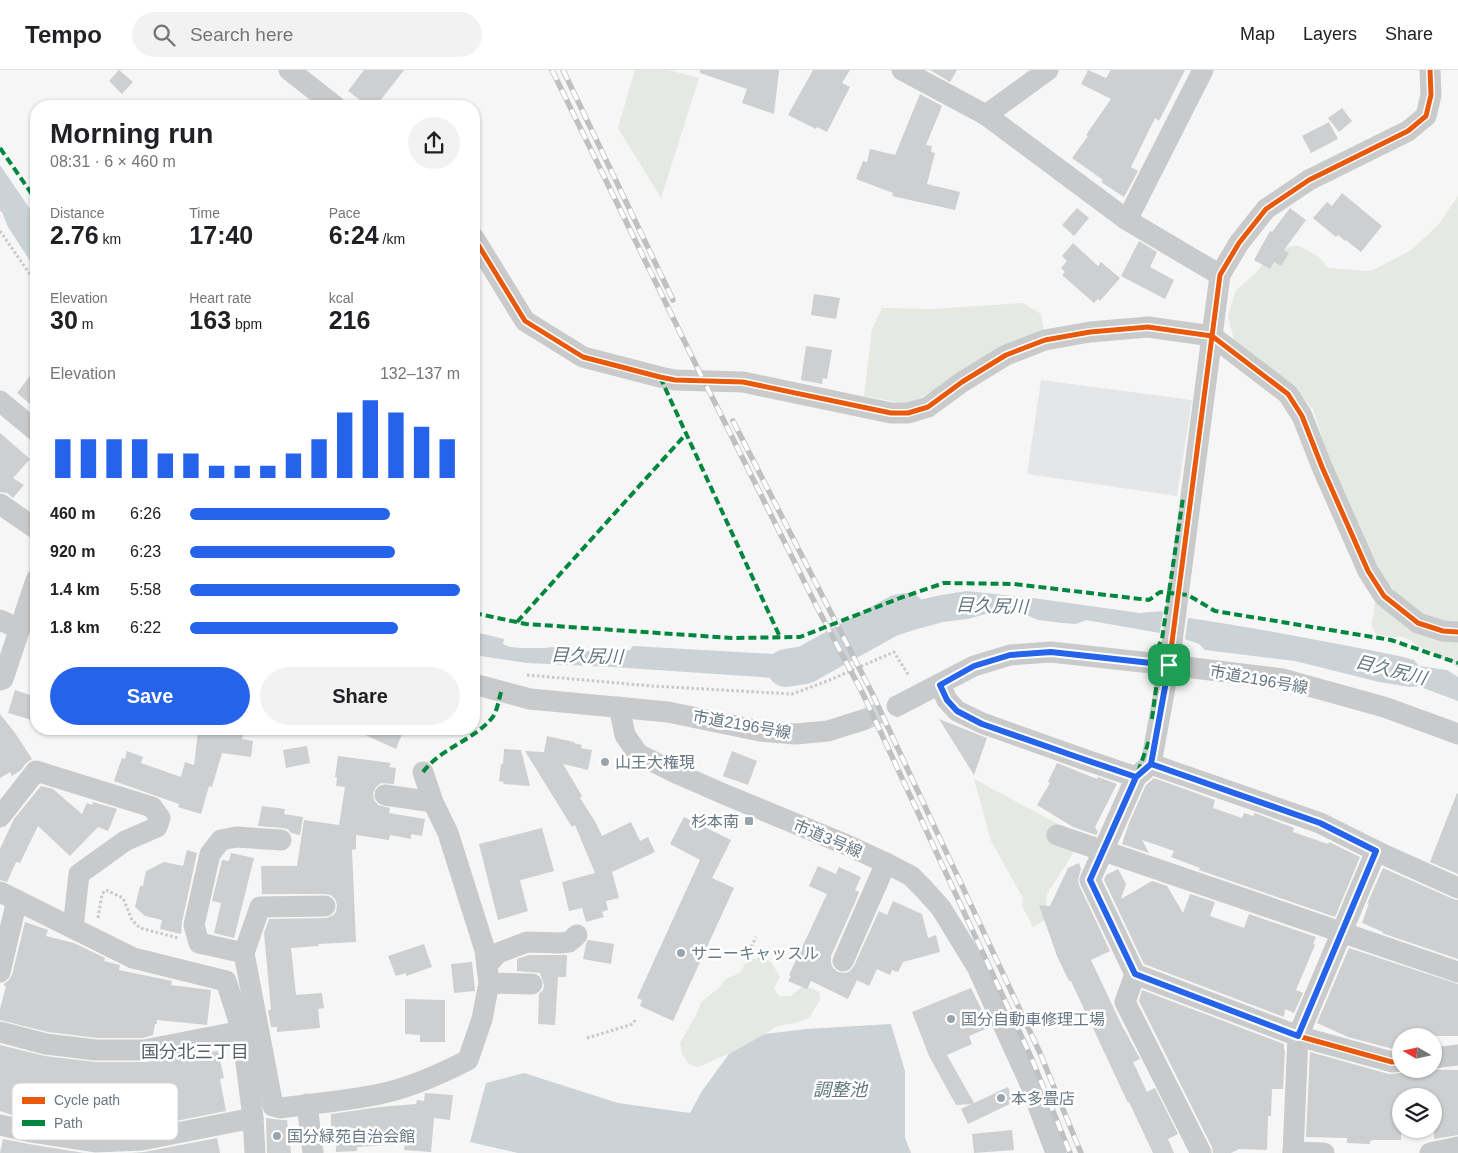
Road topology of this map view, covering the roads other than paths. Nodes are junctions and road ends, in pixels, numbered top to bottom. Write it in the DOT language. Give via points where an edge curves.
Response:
graph roads {
  1 [pos="290,70"];
  2 [pos="902,70"];
  3 [pos="1048,70"];
  4 [pos="1203,70"];
  5 [pos="1430,70"];
  6 [pos="328,100"];
  7 [pos="986,115"];
  8 [pos="1128,220"];
  9 [pos="480,248"];
  10 [pos="1220,275"];
  11 [pos="1212,336"];
  12 [pos="0,401"];
  13 [pos="30,426"];
  14 [pos="0,504"];
  15 [pos="30,526"];
  16 [pos="30,598"];
  17 [pos="0,620"];
  18 [pos="20,628"];
  19 [pos="1458,632"];
  20 [pos="1170,657"];
  21 [pos="0,680"];
  22 [pos="940,685"];
  23 [pos="480,686"];
  24 [pos="897,706"];
  25 [pos="619,707"];
  26 [pos="863,720"];
  27 [pos="1458,734"];
  28 [pos="1144,770"];
  29 [pos="423,772"];
  30 [pos="385,795"];
  31 [pos="434,802"];
  32 [pos="0,817"];
  33 [pos="1057,835"];
  34 [pos="281,840"];
  35 [pos="1376,851"];
  36 [pos="1103,852"];
  37 [pos="886,863"];
  38 [pos="1458,888"];
  39 [pos="8,896"];
  40 [pos="325,906"];
  41 [pos="73,928"];
  42 [pos="1342,933"];
  43 [pos="577,935"];
  44 [pos="244,953"];
  45 [pos="843,961"];
  46 [pos="0,972"];
  47 [pos="1458,972"];
  48 [pos="488,974"];
  49 [pos="1135,974"];
  50 [pos="532,984"];
  51 [pos="242,1031"];
  52 [pos="0,1032"];
  53 [pos="1298,1036"];
  54 [pos="1458,1055"];
  55 [pos="1442,1057"];
  56 [pos="1392,1062"];
  57 [pos="307,1104"];
  58 [pos="253,1118"];
  59 [pos="178,1133"];
  60 [pos="82,1140"];
  61 [pos="142,1140"];
  62 [pos="1458,1147"];
  63 [pos="1293,1152"];
  64 [pos="255,1153"];
  65 [pos="313,1153"];
  66 [pos="1056,1153"];
  67 [pos="1201,1153"];
  68 [pos="1324,1153"];
  69 [pos="1430,1153"];
  1 -- 6 [label="street"];
  2 -- 7 [label="street"];
  3 -- 7 [label="street"];
  4 -- 8 [label="street"];
  5 -- 10 [label="street" via="1431,95 1426,116 1408,131 1309,180 1266,209 1239,243"];
  7 -- 8 [label="street"];
  8 -- 10 [label="street"];
  9 -- 11 [label="street" via="525,322 583,358 675,380 743,382 891,413 908,413 928,407 1006,355 1046,340 1148,327"];
  10 -- 11 [label="street"];
  11 -- 19 [label="street" via="1288,394 1302,416 1368,571 1384,596 1418,623"];
  11 -- 20 [label="street"];
  12 -- 13 [label="street"];
  14 -- 15 [label="street"];
  16 -- 18 [label="street"];
  17 -- 18 [label="street"];
  18 -- 21 [label="street"];
  20 -- 22 [label="street, 市道2196号線" via="1051,652 1010,655 974,666"];
  20 -- 27 [label="street, 市道2196号線" via="1283,679 1384,707"];
  20 -- 28 [label="street"];
  22 -- 24 [label="street, 市道2196号線"];
  22 -- 28 [label="street" via="957,711 982,724 1080,758"];
  23 -- 25 [label="street" via="530,698"];
  25 -- 26 [label="street, 市道2196号線" via="795,734 828,731"];
  25 -- 37 [label="street, 市道3号線" via="625,735 638,754"];
  28 -- 35 [label="street" via="1320,823"];
  28 -- 36 [label="street"];
  29 -- 31 [label="street"];
  30 -- 31 [label="street"];
  31 -- 48 [label="street" via="448,832 486,950"];
  32 -- 41 [label="street" via="36,771 152,807 160,818 157,827 125,841 80,874"];
  33 -- 36 [label="street"];
  34 -- 44 [label="street" via="236,837 221,840 210,854 194,925 199,943"];
  35 -- 38 [label="street"];
  35 -- 42 [label="street"];
  36 -- 42 [label="street"];
  36 -- 49 [label="street" via="1090,880"];
  37 -- 45 [label="street"];
  37 -- 66 [label="street, 市道3号線" via="911,876 941,908 956,932 989,991"];
  39 -- 41 [label="street"];
  39 -- 46 [label="street"];
  40 -- 44 [label="street" via="260,907"];
  41 -- 51 [label="street" via="133,958 226,981"];
  42 -- 47 [label="street"];
  42 -- 53 [label="street"];
  43 -- 48 [label="street" via="569,942 526,942 498,953"];
  44 -- 57 [label="street" via="273,1106"];
  48 -- 50 [label="street"];
  48 -- 57 [label="street" via="482,1019 468,1060 412,1085 376,1095"];
  49 -- 53 [label="street"];
  49 -- 67 [label="street" via="1126,1002"];
  51 -- 52 [label="street" via="144,1050 96,1050 46,1044"];
  51 -- 58 [label="street"];
  53 -- 56 [label="street"];
  53 -- 63 [label="street"];
  54 -- 55 [label="street"];
  57 -- 65 [label="street"];
  58 -- 59 [label="street"];
  58 -- 64 [label="street"];
  60 -- 61 [label="street"];
  62 -- 69 [label="street"];
  63 -- 68 [label="street"];
}
